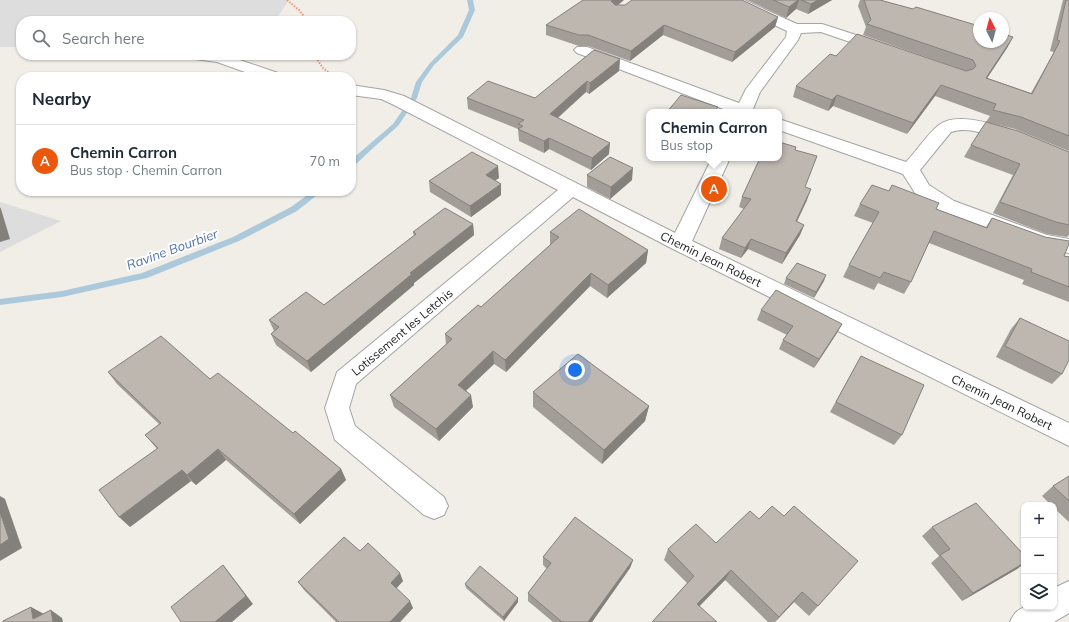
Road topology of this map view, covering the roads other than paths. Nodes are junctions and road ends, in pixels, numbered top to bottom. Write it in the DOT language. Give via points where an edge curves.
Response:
graph roads {
  1 [pos="730,2"];
  2 [pos="795,29"];
  3 [pos="582,50"];
  4 [pos="897,53"];
  5 [pos="225,60"];
  6 [pos="260,72"];
  7 [pos="356,91"];
  8 [pos="736,109"];
  9 [pos="745,109"];
  10 [pos="782,125"];
  11 [pos="1025,141"];
  12 [pos="720,161"];
  13 [pos="910,170"];
  14 [pos="571,189"];
  15 [pos="680,244"];
  16 [pos="1069,246"];
  17 [pos="1069,435"];
  18 [pos="434,506"];
  19 [pos="1069,596"];
  20 [pos="1057,603"];
  21 [pos="1046,610"];
  22 [pos="1025,622"];
  1 -- 2 [label="street" via="784,22"];
  2 -- 4 [label="street" via="822,28"];
  2 -- 9 [label="street" via="793,37 752,92"];
  3 -- 8 [label="street"];
  5 -- 6 [label="street"];
  7 -- 14 [label="street, Chemin Jean Robert" via="398,100"];
  10 -- 13 [label="street"];
  11 -- 13 [label="street" via="988,127 953,125 944,128"];
  12 -- 15 [label="street"];
  13 -- 16 [label="street" via="922,189 947,206 1044,242"];
  14 -- 15 [label="street, Chemin Jean Robert"];
  14 -- 18 [label="street, Lotissement les Letchis" via="346,379 337,408 344,432"];
  15 -- 17 [label="street, Chemin Jean Robert"];
  19 -- 20 [label="street"];
  21 -- 22 [label="street"];
}
